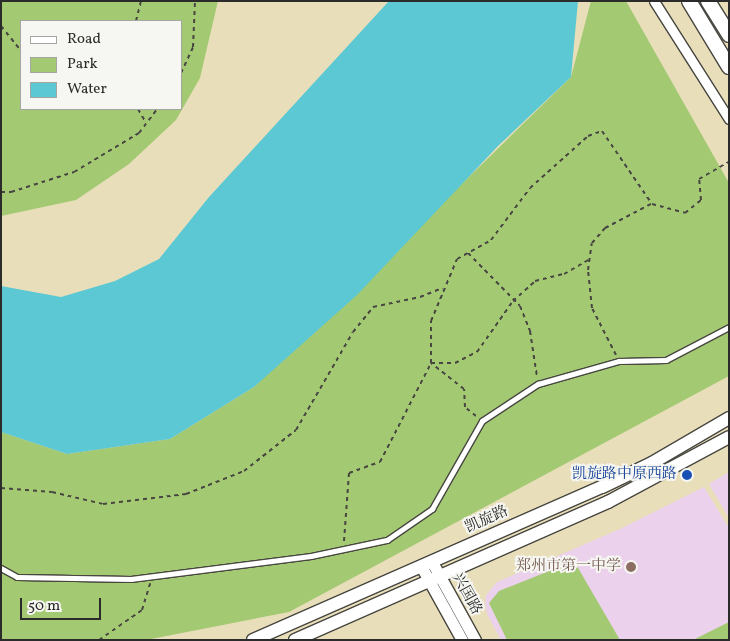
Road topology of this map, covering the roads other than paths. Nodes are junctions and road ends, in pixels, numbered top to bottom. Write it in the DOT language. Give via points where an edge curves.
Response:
graph roads {
  1 [pos="654,1"];
  2 [pos="689,1"];
  3 [pos="708,1"];
  4 [pos="729,35"];
  5 [pos="729,67"];
  6 [pos="729,119"];
  7 [pos="729,327"];
  8 [pos="729,418"];
  9 [pos="729,437"];
  10 [pos="427,564"];
  11 [pos="1,568"];
  12 [pos="434,579"];
  13 [pos="253,640"];
  14 [pos="295,640"];
  15 [pos="462,640"];
  16 [pos="475,640"];
  1 -- 6 [label="street"];
  2 -- 5 [label="main road"];
  3 -- 4 [label="main road"];
  7 -- 11 [label="lane" via="666,360 619,361 538,384 482,421 432,509 387,540 311,556 152,576 18,577"];
  8 -- 10 [label="main road, 凯旋路" via="610,483"];
  9 -- 12 [label="main road" via="608,502"];
  10 -- 12 [label="street, 兴国路"];
  10 -- 13 [label="main road, 凯旋路"];
  12 -- 14 [label="main road"];
  12 -- 15 [label="street, 兴国路"];
  12 -- 16 [label="street, 兴国路"];
}
